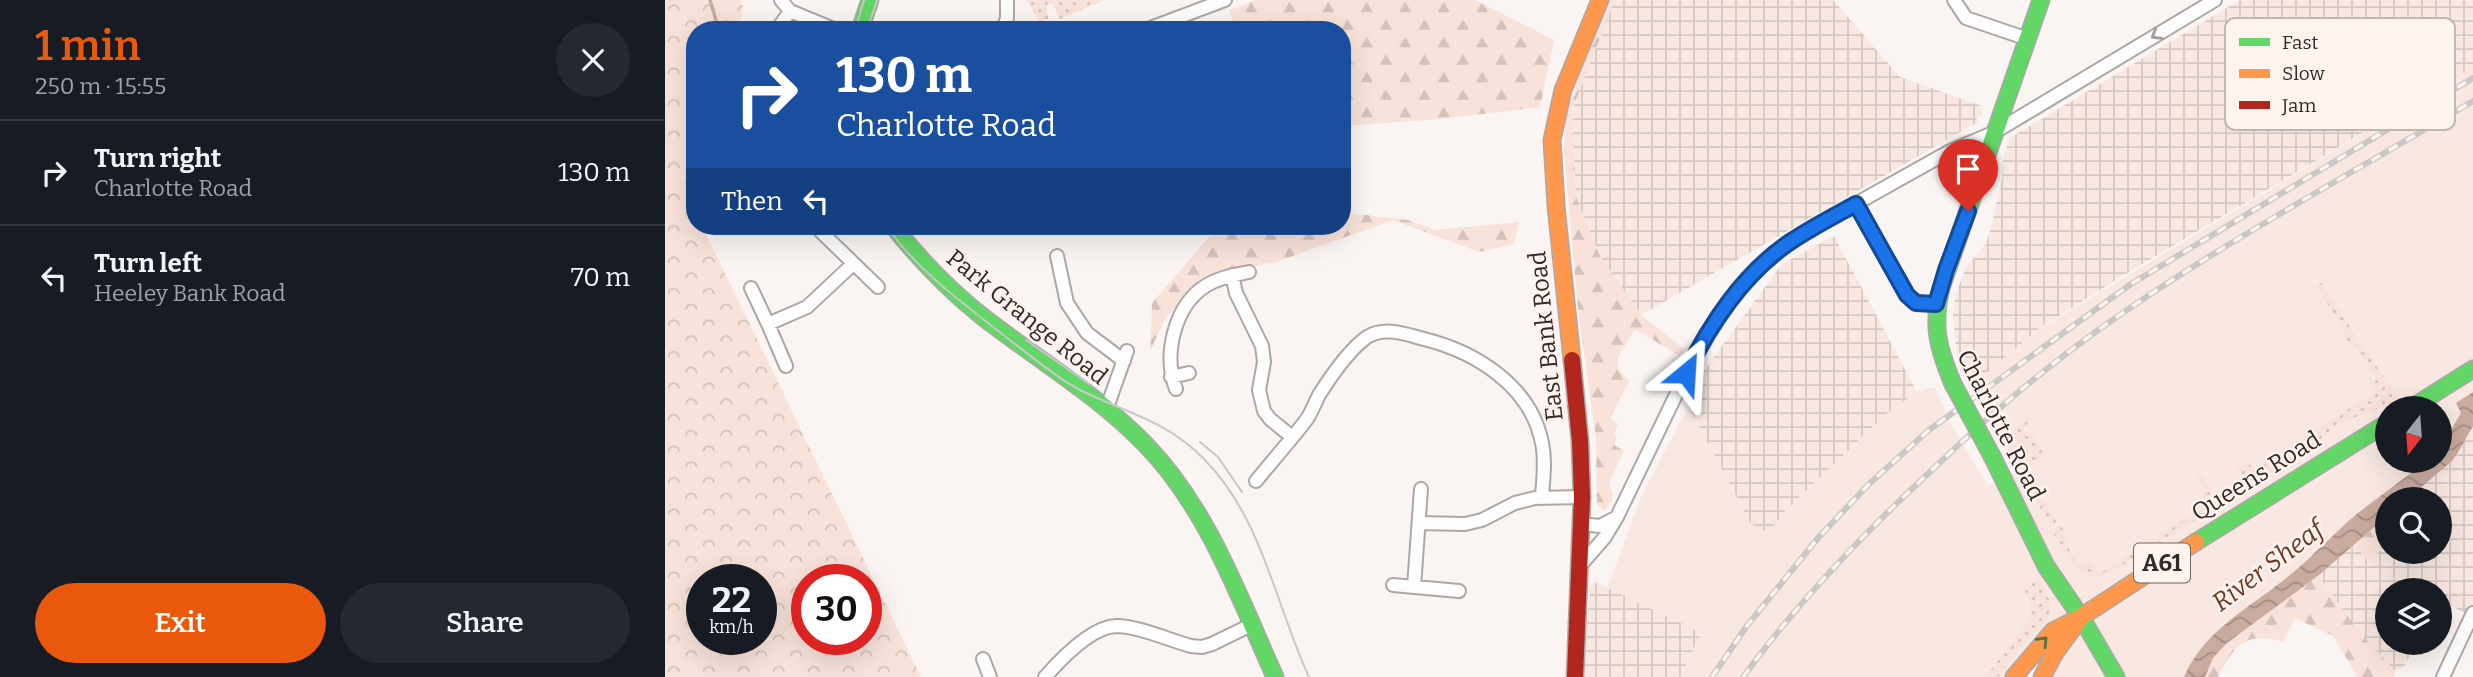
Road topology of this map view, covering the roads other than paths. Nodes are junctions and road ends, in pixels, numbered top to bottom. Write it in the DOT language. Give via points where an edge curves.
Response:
graph roads {
  1 [pos="781,0"];
  2 [pos="870,0"];
  3 [pos="1007,0"];
  4 [pos="1225,0"];
  5 [pos="1600,0"];
  6 [pos="1954,0"];
  7 [pos="2042,0"];
  8 [pos="2215,0"];
  9 [pos="790,11"];
  10 [pos="783,21"];
  11 [pos="814,21"];
  12 [pos="863,21"];
  13 [pos="1006,21"];
  14 [pos="1169,21"];
  15 [pos="2028,39"];
  16 [pos="2009,91"];
  17 [pos="2037,107"];
  18 [pos="1995,132"];
  19 [pos="1856,204"];
  20 [pos="824,235"];
  21 [pos="901,235"];
  22 [pos="1057,256"];
  23 [pos="853,264"];
  24 [pos="1249,272"];
  25 [pos="1232,275"];
  26 [pos="878,287"];
  27 [pos="751,288"];
  28 [pos="1936,304"];
  29 [pos="768,324"];
  30 [pos="786,366"];
  31 [pos="2469,371"];
  32 [pos="1189,373"];
  33 [pos="2430,396"];
  34 [pos="1106,410"];
  35 [pos="2375,430"];
  36 [pos="1292,437"];
  37 [pos="1256,481"];
  38 [pos="1422,489"];
  39 [pos="1542,497"];
  40 [pos="1582,497"];
  41 [pos="1617,517"];
  42 [pos="1419,523"];
  43 [pos="1580,524"];
  44 [pos="1579,567"];
  45 [pos="1393,585"];
  46 [pos="1414,587"];
  47 [pos="1459,591"];
  48 [pos="2473,613"];
  49 [pos="2081,617"];
  50 [pos="1251,625"];
  51 [pos="983,659"];
  52 [pos="2445,676"];
  53 [pos="991,677"];
  54 [pos="1045,677"];
  55 [pos="1275,677"];
  56 [pos="1575,677"];
  57 [pos="2014,677"];
  58 [pos="2042,677"];
  59 [pos="2116,677"];
  1 -- 9 [label="street"];
  2 -- 12 [label="main road"];
  3 -- 13 [label="street"];
  4 -- 14 [label="street"];
  5 -- 40 [label="main road, East Bank Road" via="1563,90 1552,140"];
  6 -- 15 [label="street" via="1966,18"];
  7 -- 15 [label="main road, Charlotte Road"];
  8 -- 17 [label="street, one-way"];
  9 -- 10 [label="street"];
  9 -- 11 [label="street"];
  15 -- 16 [label="main road, Charlotte Road"];
  16 -- 17 [label="street" via="2019,108"];
  16 -- 18 [label="main road, Charlotte Road"];
  17 -- 18 [label="street"];
  18 -- 19 [label="street" via="1950,151"];
  18 -- 28 [label="main road, Charlotte Road"];
  19 -- 28 [label="street" via="1907,295 1916,303"];
  19 -- 41 [label="street" via="1789,243 1737,291 1698,349"];
  20 -- 23 [label="street"];
  21 -- 34 [label="main road, Park Grange Road" via="954,291"];
  22 -- 34 [label="street, Park Grange Road" via="1067,303 1087,334 1125,356"];
  23 -- 26 [label="street"];
  23 -- 29 [label="street" via="807,307"];
  24 -- 25 [label="street"];
  25 -- 32 [label="street" via="1204,286 1183,309 1171,354 1174,383"];
  25 -- 36 [label="street" via="1262,346 1259,390 1264,411"];
  27 -- 29 [label="street"];
  28 -- 49 [label="main road, Charlotte Road, bridge" via="1938,349 1953,384 2046,566"];
  29 -- 30 [label="street"];
  31 -- 33 [label="main road"];
  34 -- 50 [label="main road, Park Grange Road" via="1159,458 1189,500"];
  35 -- 49 [label="main road, Queens Road / A61"];
  36 -- 37 [label="street"];
  36 -- 39 [label="street" via="1355,348 1368,337 1394,331 1476,358 1518,395 1542,442"];
  38 -- 42 [label="street"];
  39 -- 40 [label="street"];
  39 -- 42 [label="street" via="1465,524"];
  40 -- 43 [label="main road, East Bank Road"];
  41 -- 43 [label="street" via="1600,526"];
  41 -- 44 [label="street"];
  42 -- 46 [label="street"];
  43 -- 44 [label="main road, East Bank Road"];
  44 -- 56 [label="main road, East Bank Road"];
  45 -- 46 [label="street"];
  46 -- 47 [label="street"];
  48 -- 52 [label="street"];
  57 -- 49 [label="main road, Queens Road / A61, one-way" via="2053,631"];
  49 -- 58 [label="main road, Queens Road / A61"];
  49 -- 59 [label="main road, Charlotte Road"];
  50 -- 54 [label="street" via="1202,647 1109,627 1079,643"];
  50 -- 55 [label="main road, Park Grange Road"];
  51 -- 53 [label="street"];
}
